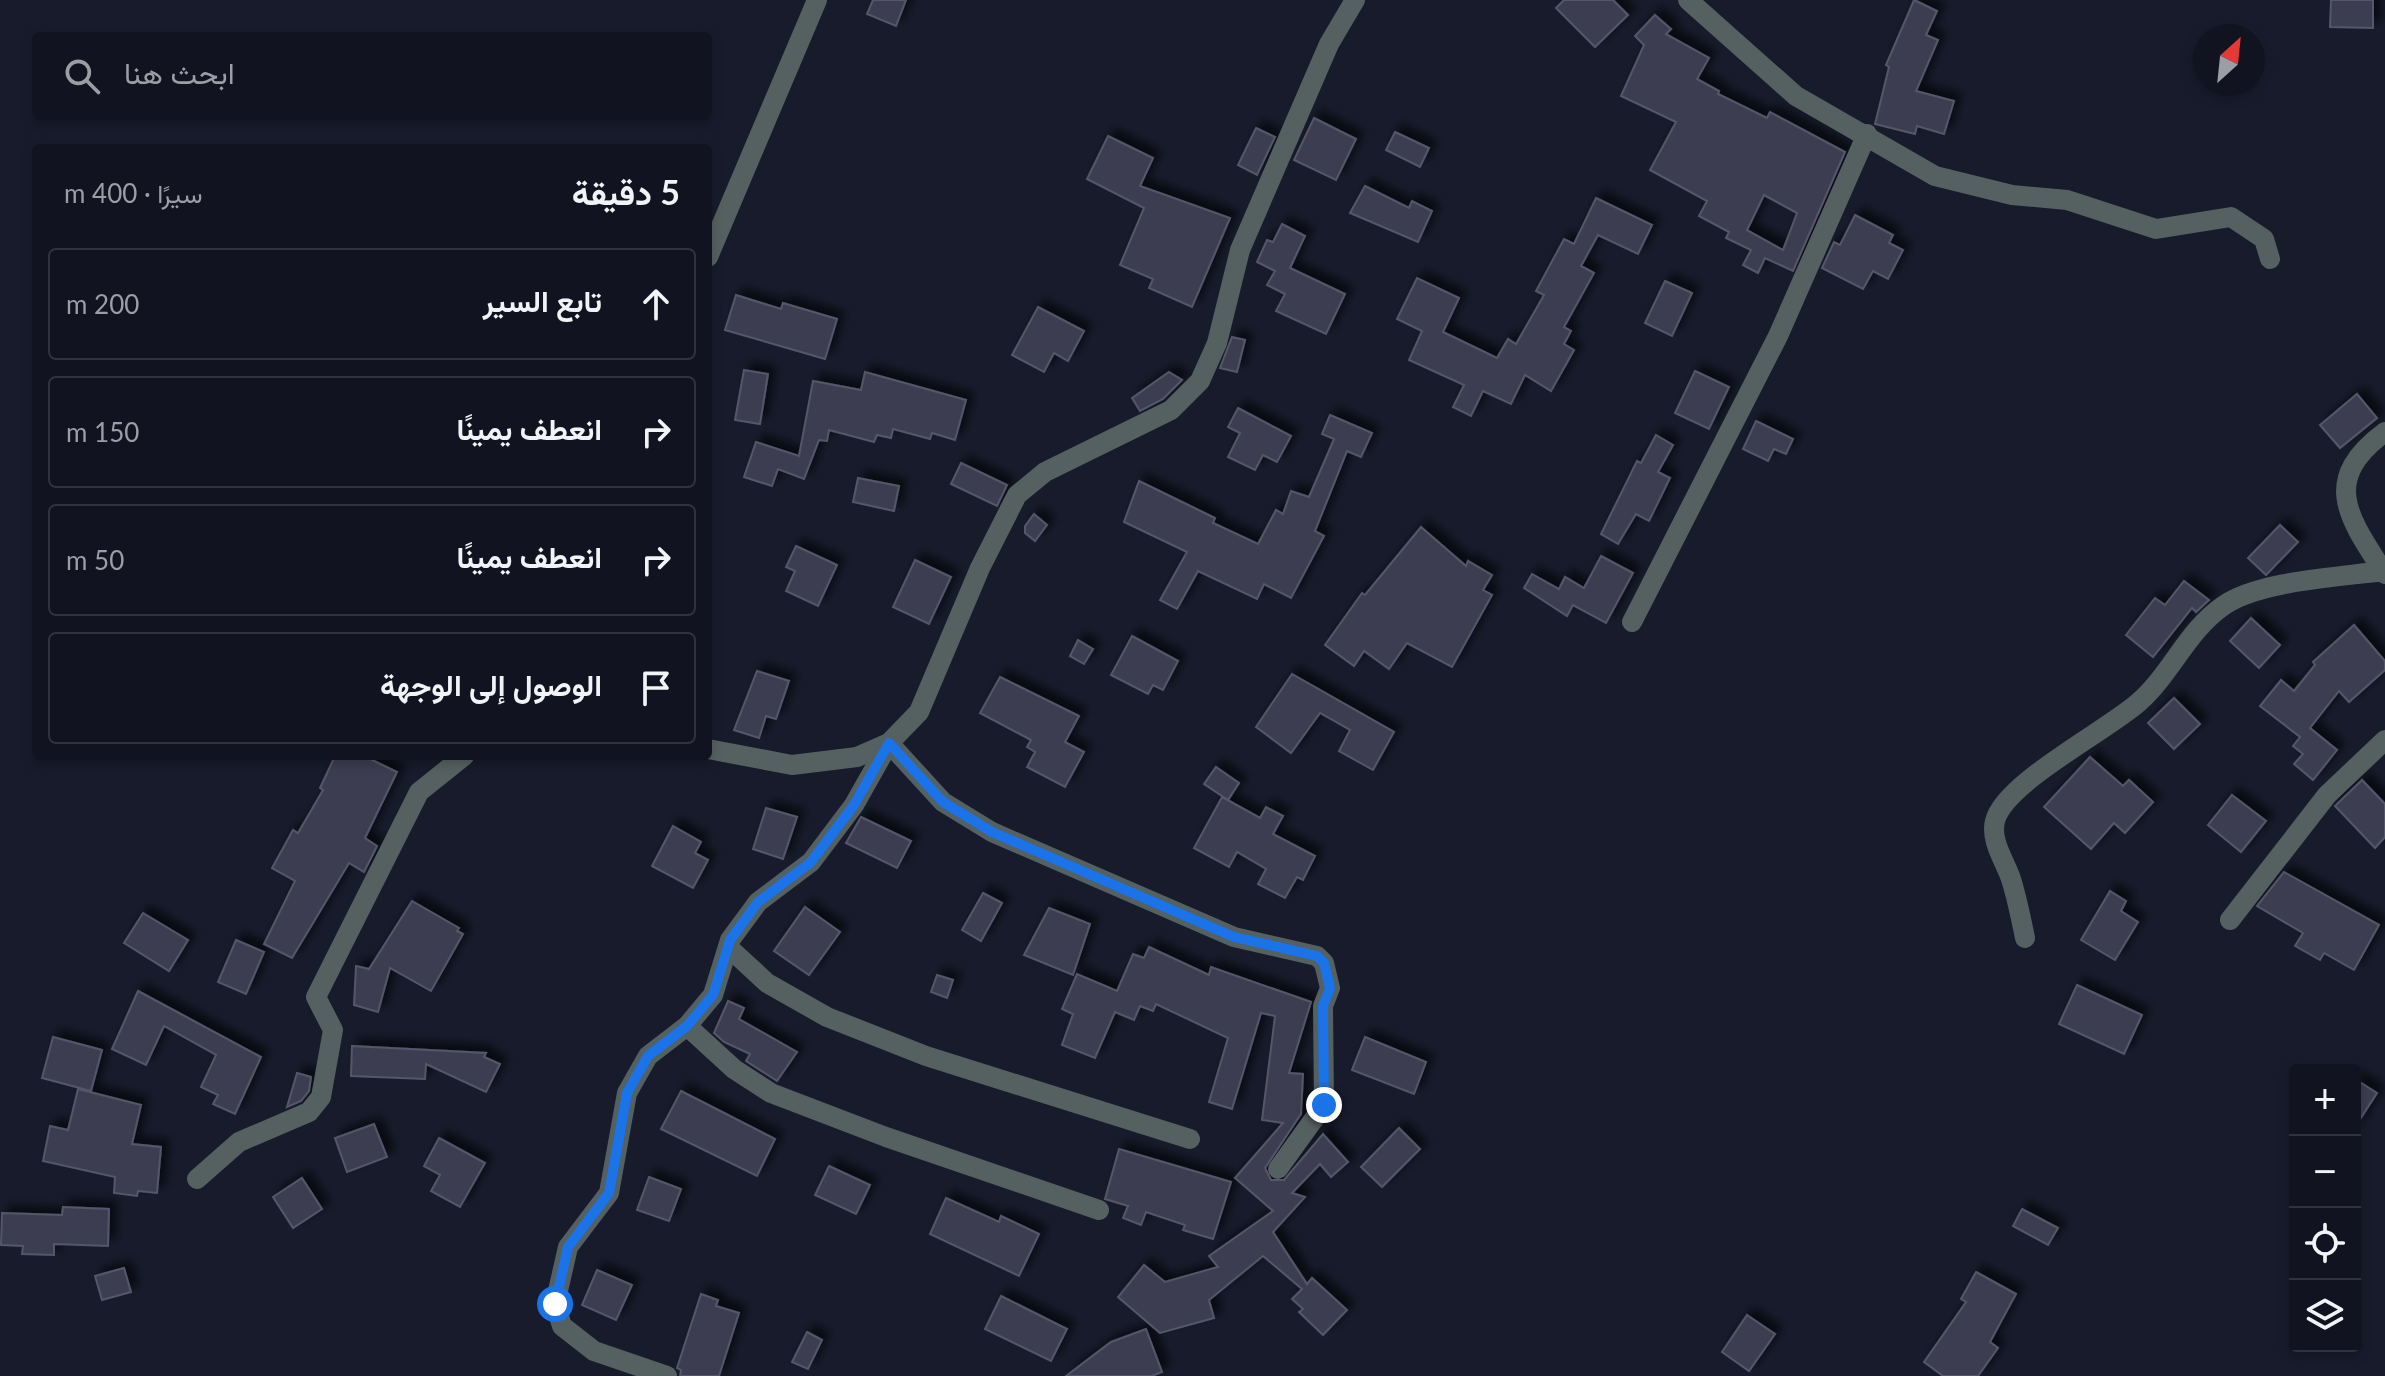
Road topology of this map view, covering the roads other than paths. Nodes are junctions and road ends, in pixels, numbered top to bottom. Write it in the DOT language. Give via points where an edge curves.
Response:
graph roads {
  1 [pos="817,0"];
  2 [pos="1355,0"];
  3 [pos="1688,0"];
  4 [pos="1867,134"];
  5 [pos="712,248"];
  6 [pos="2270,259"];
  7 [pos="2385,432"];
  8 [pos="2384,573"];
  9 [pos="1632,622"];
  10 [pos="2385,740"];
  11 [pos="889,743"];
  12 [pos="712,750"];
  13 [pos="459,760"];
  14 [pos="2230,920"];
  15 [pos="2025,938"];
  16 [pos="728,947"];
  17 [pos="687,1026"];
  18 [pos="1190,1139"];
  19 [pos="1278,1169"];
  20 [pos="197,1179"];
  21 [pos="1099,1210"];
  22 [pos="667,1376"];
  1 -- 5 [label="street"];
  2 -- 11 [label="street" via="1329,44 1240,250 1217,343 1200,381 1171,410 1045,472 1017,495 919,712"];
  3 -- 4 [label="street" via="1796,96"];
  4 -- 6 [label="street" via="1935,176 2012,195 2067,200 2156,229 2231,217 2264,239"];
  4 -- 9 [label="street" via="1778,336"];
  7 -- 8 [label="street" via="2362,449 2348,470 2343,493"];
  8 -- 15 [label="street" via="2274,587 2224,605 2190,637 2140,702 2006,802 1995,820 1994,838 2010,876"];
  10 -- 14 [label="street" via="2327,795"];
  11 -- 12 [label="street" via="857,757 792,765"];
  11 -- 16 [label="street" via="854,805 811,862 758,902"];
  11 -- 19 [label="street" via="943,802 992,832 1234,937 1317,956 1324,963 1330,988 1323,1006 1324,1105"];
  13 -- 20 [label="street" via="419,792 316,997 333,1030 321,1097 309,1112 239,1142"];
  16 -- 17 [label="street" via="713,995"];
  16 -- 18 [label="street" via="767,983 827,1017 926,1056"];
  17 -- 21 [label="street" via="734,1069 771,1093"];
  17 -- 22 [label="street" via="648,1056 627,1093 609,1193 568,1247 555,1304 562,1326 594,1351"];
}
